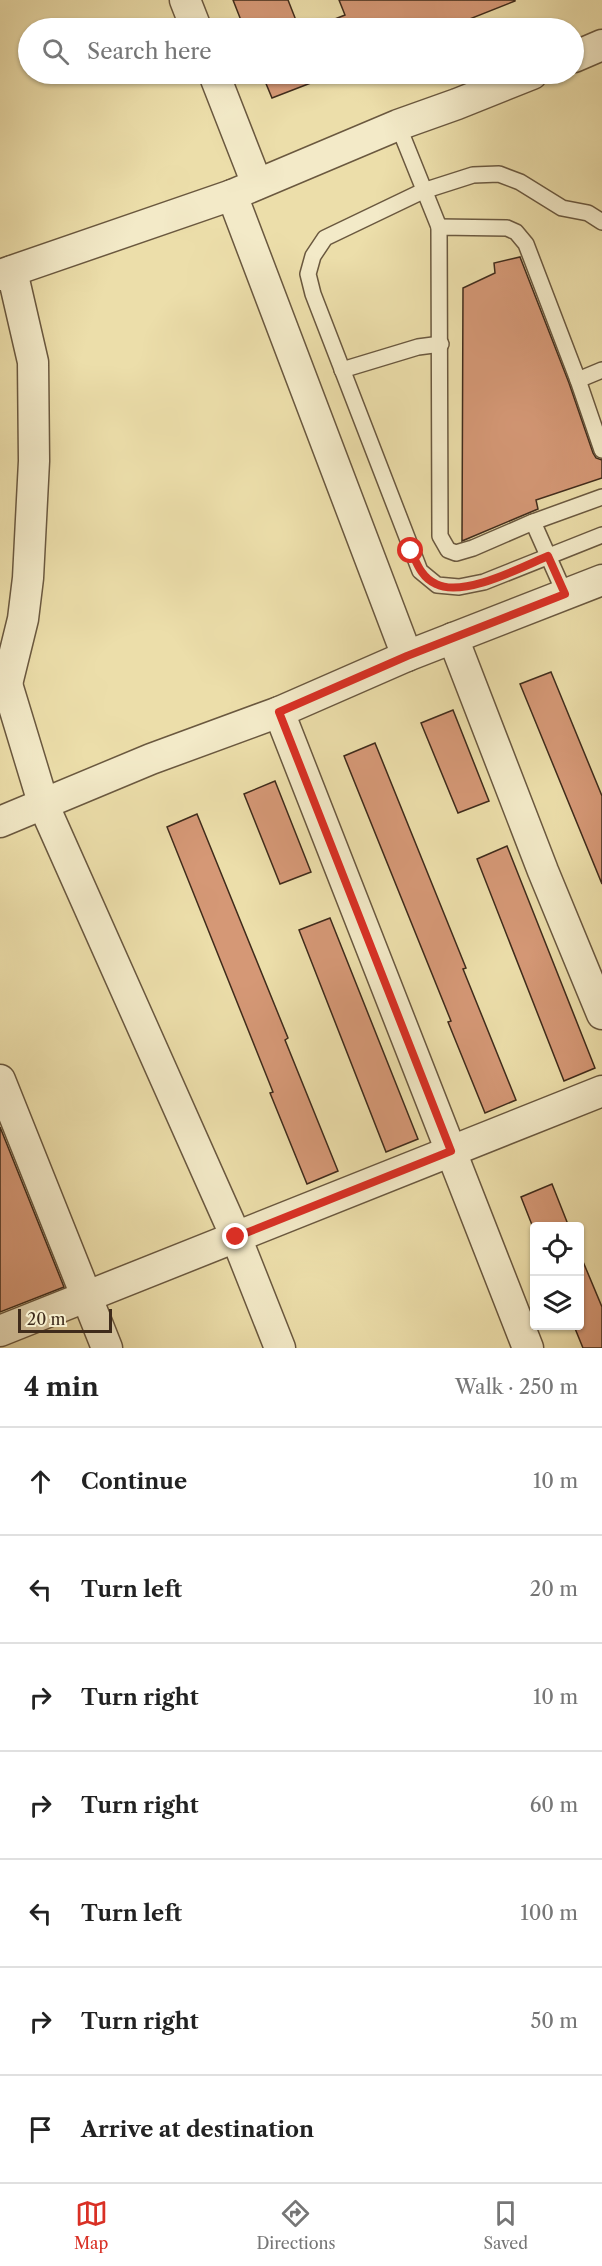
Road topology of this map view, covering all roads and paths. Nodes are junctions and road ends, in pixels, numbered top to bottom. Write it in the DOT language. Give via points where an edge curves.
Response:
graph roads {
  1 [pos="185,0"];
  2 [pos="192,18"];
  3 [pos="602,45"];
  4 [pos="584,52"];
  5 [pos="217,84"];
  6 [pos="507,84"];
  7 [pos="398,125"];
  8 [pos="245,189"];
  9 [pos="423,191"];
  10 [pos="602,222"];
  11 [pos="439,227"];
  12 [pos="6,273"];
  13 [pos="441,344"];
  14 [pos="342,370"];
  15 [pos="602,370"];
  16 [pos="578,380"];
  17 [pos="602,450"];
  18 [pos="602,497"];
  19 [pos="533,522"];
  20 [pos="602,535"];
  21 [pos="548,556"];
  22 [pos="602,580"];
  23 [pos="565,594"];
  24 [pos="453,638"];
  25 [pos="407,656"];
  26 [pos="3,677"];
  27 [pos="279,712"];
  28 [pos="44,806"];
  29 [pos="0,822"];
  30 [pos="602,1014"];
  31 [pos="0,1080"];
  32 [pos="602,1091"];
  33 [pos="451,1151"];
  34 [pos="236,1237"];
  35 [pos="86,1297"];
  36 [pos="0,1331"];
  37 [pos="107,1348"];
  38 [pos="280,1348"];
  39 [pos="528,1348"];
  1 -- 2 [label="street"];
  3 -- 4 [label="street"];
  5 -- 8 [label="street"];
  6 -- 7 [label="street"];
  7 -- 8 [label="street"];
  7 -- 9 [label="lane"];
  8 -- 12 [label="street"];
  8 -- 25 [label="street"];
  9 -- 10 [label="lane" via="473,175 499,174 562,208 588,213"];
  9 -- 11 [label="lane"];
  9 -- 14 [label="lane" via="325,238 314,256 308,274"];
  11 -- 13 [label="lane"];
  11 -- 16 [label="lane" via="507,228 516,232 526,244"];
  12 -- 26 [label="street" via="33,362 34,461 23,620"];
  13 -- 14 [label="lane" via="400,351"];
  13 -- 19 [label="lane" via="440,536 448,550 456,553"];
  14 -- 21 [label="lane" via="420,571 437,585 459,588"];
  15 -- 16 [label="lane"];
  16 -- 17 [label="lane"];
  18 -- 19 [label="lane"];
  19 -- 21 [label="lane"];
  20 -- 21 [label="lane"];
  21 -- 23 [label="lane"];
  22 -- 23 [label="street"];
  23 -- 24 [label="street"];
  24 -- 25 [label="street"];
  24 -- 30 [label="street"];
  25 -- 27 [label="street"];
  26 -- 28 [label="street"];
  27 -- 28 [label="street" via="151,759"];
  27 -- 33 [label="street"];
  28 -- 29 [label="street"];
  28 -- 34 [label="street"];
  31 -- 35 [label="street"];
  32 -- 33 [label="street"];
  33 -- 34 [label="street"];
  33 -- 39 [label="street"];
  34 -- 35 [label="street"];
  34 -- 38 [label="street"];
  35 -- 36 [label="street"];
  35 -- 37 [label="street"];
}
